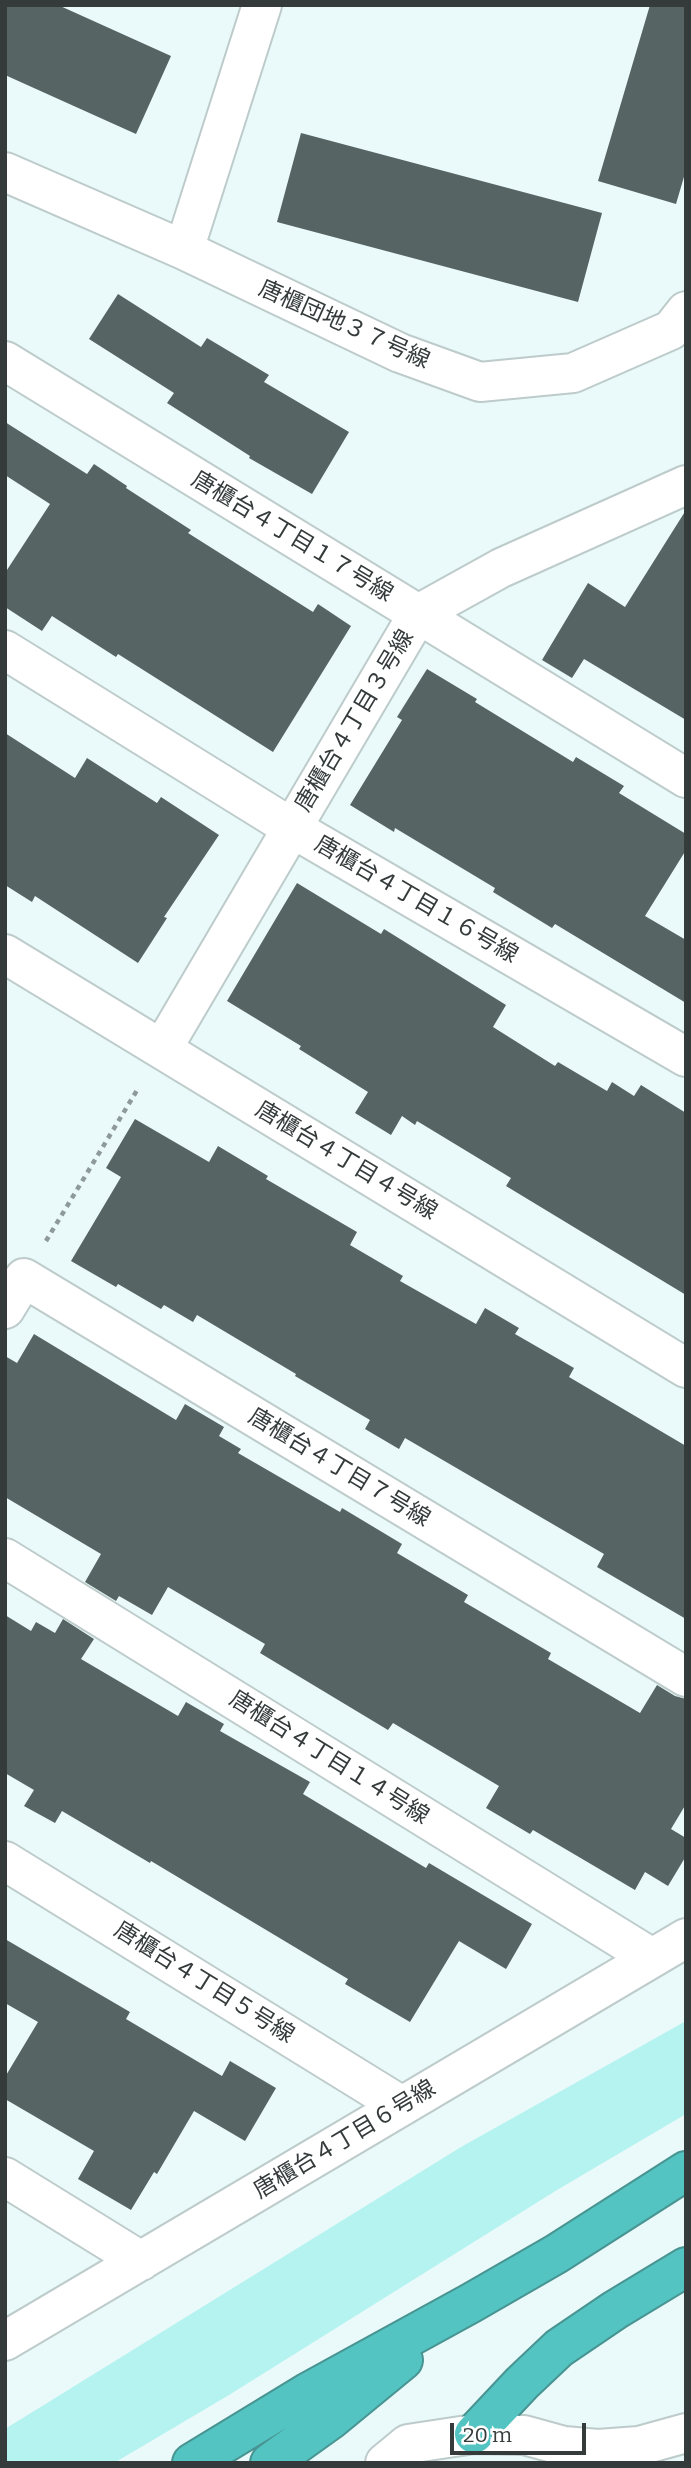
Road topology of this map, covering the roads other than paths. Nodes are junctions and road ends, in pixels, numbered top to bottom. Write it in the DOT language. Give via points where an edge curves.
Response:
graph roads {
  1 [pos="262,5"];
  2 [pos="5,172"];
  3 [pos="184,250"];
  4 [pos="686,311"];
  5 [pos="5,361"];
  6 [pos="686,485"];
  7 [pos="418,614"];
  8 [pos="5,650"];
  9 [pos="686,778"];
  10 [pos="292,828"];
  11 [pos="5,954"];
  12 [pos="162,1049"];
  13 [pos="686,1057"];
  14 [pos="15,1294"];
  15 [pos="686,1368"];
  16 [pos="5,1558"];
  17 [pos="686,1677"];
  18 [pos="5,1861"];
  19 [pos="686,1938"];
  20 [pos="652,1958"];
  21 [pos="402,2106"];
  22 [pos="686,2171"];
  23 [pos="5,2178"];
  24 [pos="141,2260"];
  25 [pos="686,2267"];
  26 [pos="471,2303"];
  27 [pos="5,2341"];
  28 [pos="686,2433"];
  29 [pos="474,2434"];
  30 [pos="396,2453"];
  31 [pos="192,2463"];
  32 [pos="270,2463"];
  33 [pos="363,2463"];
  1 -- 3 [label="street"];
  2 -- 3 [label="street, 唐櫃団地３７号線"];
  3 -- 4 [label="street, 唐櫃団地３７号線" via="400,353 480,382 573,373 671,330"];
  5 -- 7 [label="street, 唐櫃台４丁目１７号線"];
  6 -- 7 [label="street, 唐櫃台４丁目３号線" via="501,568"];
  7 -- 9 [label="street, 唐櫃台４丁目１７号線"];
  7 -- 10 [label="street, 唐櫃台４丁目３号線"];
  8 -- 10 [label="street, 唐櫃台４丁目１６号線"];
  10 -- 12 [label="street, 唐櫃台４丁目３号線"];
  10 -- 13 [label="street, 唐櫃台４丁目１６号線"];
  11 -- 12 [label="street, 唐櫃台４丁目４号線"];
  12 -- 15 [label="street, 唐櫃台４丁目４号線"];
  14 -- 17 [label="street, 唐櫃台４丁目７号線"];
  16 -- 20 [label="street, 唐櫃台４丁目１４号線"];
  18 -- 21 [label="street, 唐櫃台４丁目５号線"];
  19 -- 20 [label="street, 唐櫃台４丁目６号線"];
  20 -- 21 [label="street, 唐櫃台４丁目６号線"];
  21 -- 24 [label="street, 唐櫃台４丁目６号線"];
  22 -- 26 [label="highway"];
  23 -- 24 [label="street"];
  24 -- 27 [label="street, 唐櫃台４丁目６号線"];
  25 -- 29 [label="highway" via="559,2348"];
  26 -- 31 [label="highway" via="307,2393"];
  26 -- 32 [label="highway" via="330,2420"];
  28 -- 29 [label="street" via="639,2446 598,2449 524,2435"];
  29 -- 30 [label="street"];
  30 -- 33 [label="street"];
}
